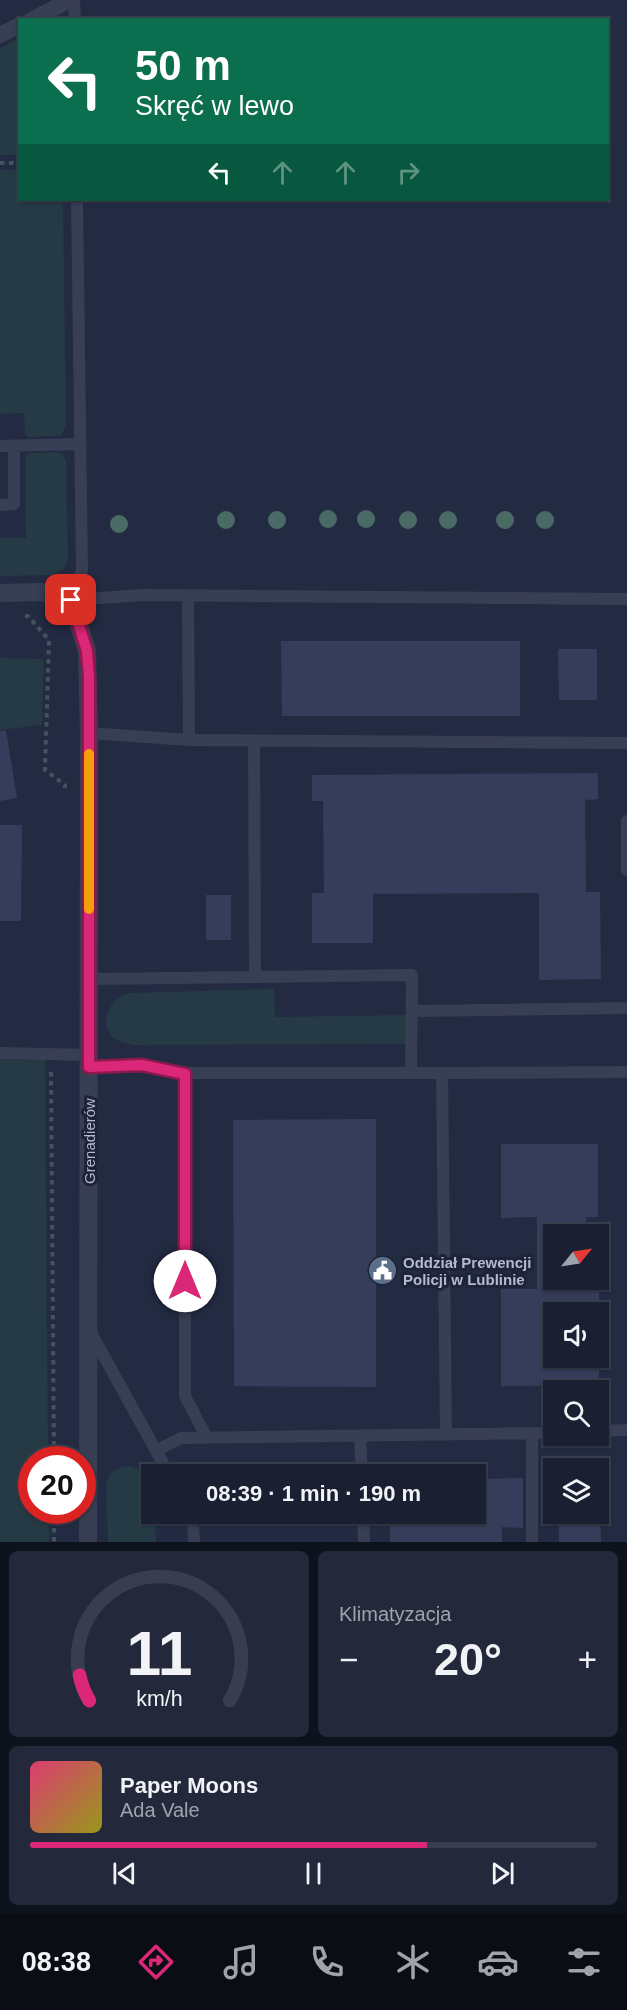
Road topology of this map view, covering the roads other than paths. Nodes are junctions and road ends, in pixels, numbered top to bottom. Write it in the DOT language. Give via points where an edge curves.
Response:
graph roads {
  1 [pos="70,0"];
  2 [pos="74,0"];
  3 [pos="35,18"];
  4 [pos="75,18"];
  5 [pos="18,26"];
  6 [pos="0,35"];
  7 [pos="77,201"];
  8 [pos="81,444"];
  9 [pos="0,446"];
  10 [pos="14,446"];
  11 [pos="0,504"];
  12 [pos="0,593"];
  13 [pos="188,596"];
  14 [pos="627,599"];
  15 [pos="71,600"];
  16 [pos="89,733"];
  17 [pos="189,740"];
  18 [pos="254,741"];
  19 [pos="627,743"];
  20 [pos="627,821"];
  21 [pos="627,870"];
  22 [pos="255,976"];
  23 [pos="89,979"];
  24 [pos="627,1008"];
  25 [pos="412,1011"];
  26 [pos="0,1053"];
  27 [pos="89,1061"];
  28 [pos="627,1072"];
  29 [pos="411,1073"];
  30 [pos="442,1073"];
  31 [pos="185,1074"];
  32 [pos="88,1328"];
  33 [pos="627,1430"];
  34 [pos="609,1431"];
  35 [pos="532,1434"];
  36 [pos="543,1434"];
  37 [pos="446,1435"];
  38 [pos="360,1436"];
  39 [pos="207,1438"];
  40 [pos="157,1450"];
  41 [pos="164,1464"];
  42 [pos="361,1464"];
  43 [pos="193,1524"];
  44 [pos="363,1524"];
  45 [pos="88,1542"];
  46 [pos="194,1542"];
  47 [pos="364,1542"];
  48 [pos="532,1542"];
  1 -- 3 [label="street"];
  2 -- 4 [label="lane"];
  5 -- 6 [label="street"];
  7 -- 8 [label="lane"];
  8 -- 10 [label="lane"];
  8 -- 15 [label="lane" via="82,570"];
  9 -- 10 [label="lane"];
  10 -- 11 [label="lane" via="14,504"];
  12 -- 15 [label="street" via="43,592"];
  13 -- 14 [label="lane"];
  13 -- 15 [label="lane"];
  13 -- 17 [label="lane"];
  15 -- 16 [label="street, Grenadierów" via="87,651"];
  16 -- 17 [label="lane"];
  16 -- 23 [label="street, Grenadierów"];
  17 -- 18 [label="lane"];
  18 -- 19 [label="lane"];
  18 -- 22 [label="lane"];
  20 -- 21 [label="lane"];
  22 -- 23 [label="lane"];
  22 -- 25 [label="lane" via="412,975"];
  23 -- 27 [label="street, Grenadierów"];
  24 -- 25 [label="lane"];
  25 -- 29 [label="lane"];
  26 -- 27 [label="lane" via="51,1054"];
  27 -- 31 [label="lane" via="142,1065"];
  27 -- 32 [label="street, Grenadierów"];
  28 -- 30 [label="lane"];
  29 -- 30 [label="lane"];
  29 -- 31 [label="lane"];
  30 -- 37 [label="lane"];
  31 -- 39 [label="lane" via="185,1396"];
  32 -- 40 [label="lane"];
  32 -- 45 [label="street, Grenadierów"];
  33 -- 34 [label="lane"];
  35 -- 36 [label="lane"];
  35 -- 37 [label="lane"];
  35 -- 48 [label="lane"];
  37 -- 38 [label="lane"];
  38 -- 39 [label="lane"];
  38 -- 42 [label="lane"];
  39 -- 40 [label="lane" via="181,1438"];
  40 -- 41 [label="lane"];
  43 -- 46 [label="lane"];
  44 -- 47 [label="lane"];
}
